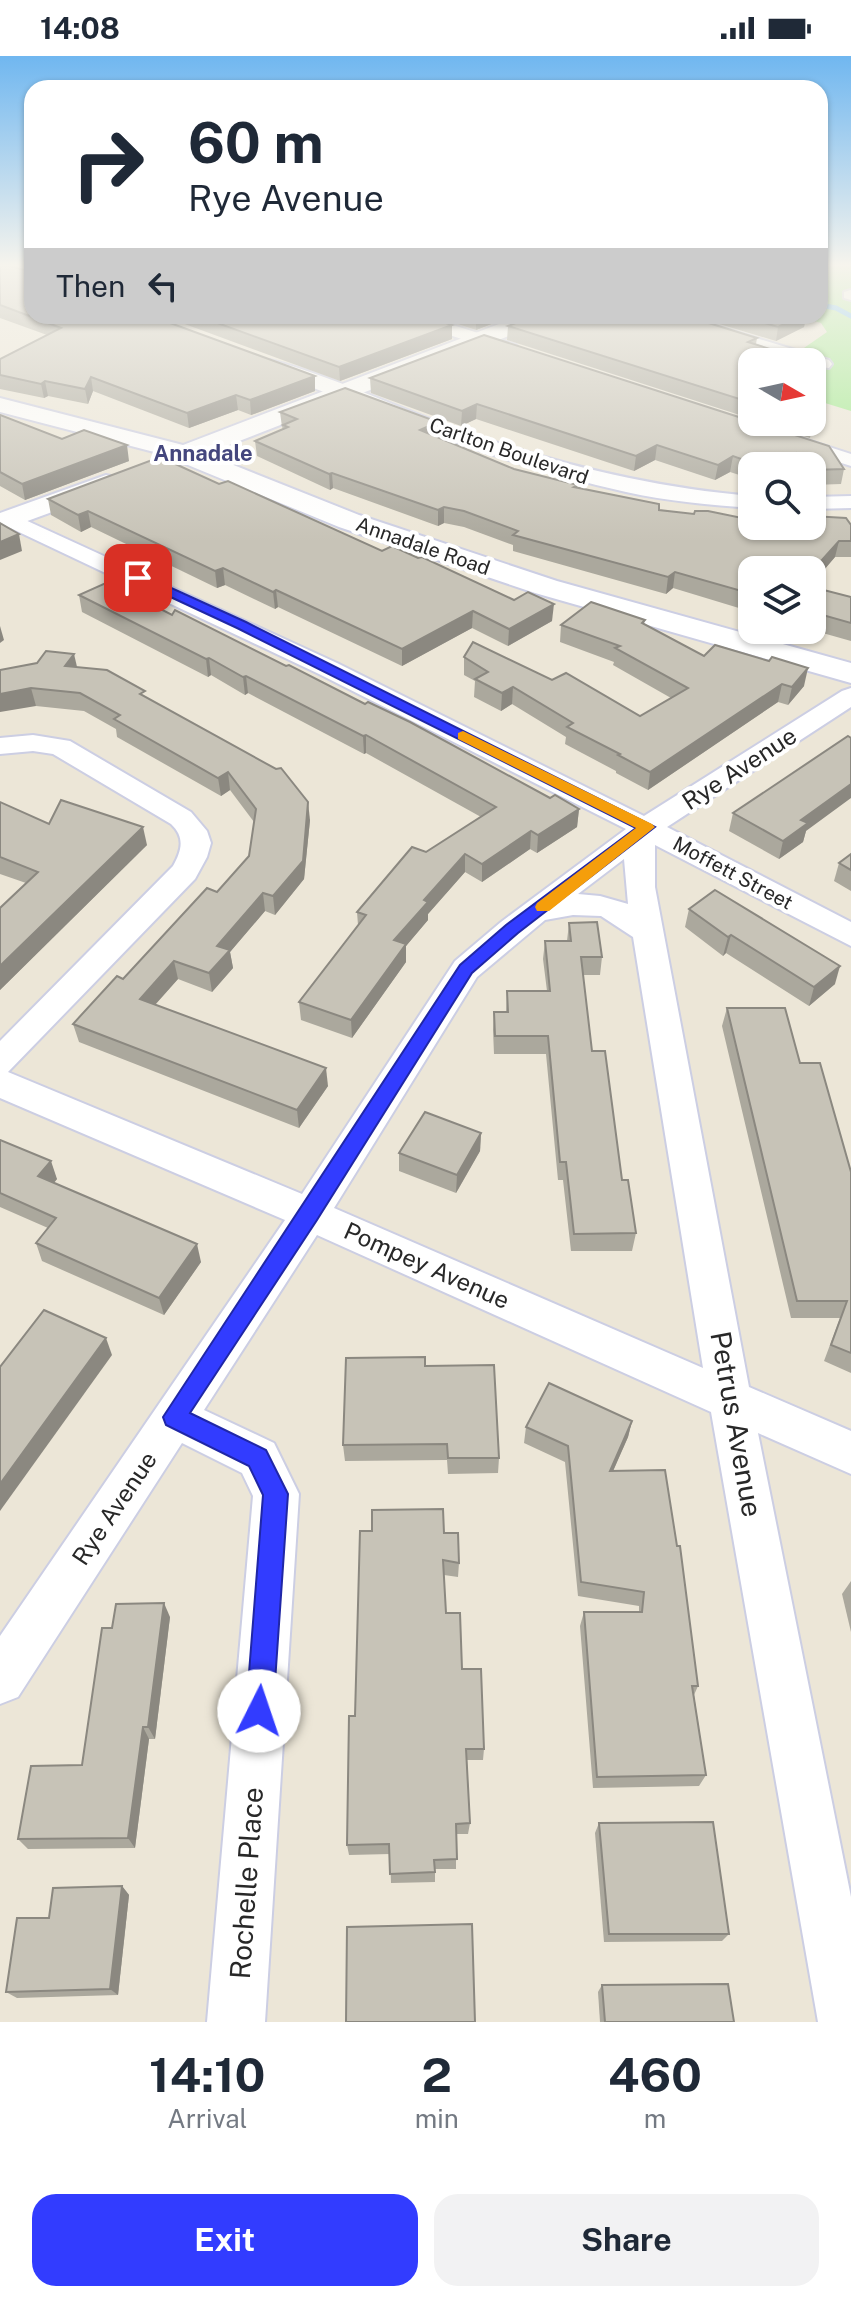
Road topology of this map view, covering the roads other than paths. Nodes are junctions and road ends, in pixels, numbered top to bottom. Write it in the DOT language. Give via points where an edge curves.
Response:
graph roads {
  1 [pos="435,358"];
  2 [pos="256,359"];
  3 [pos="345,393"];
  4 [pos="0,405"];
  5 [pos="777,436"];
  6 [pos="184,454"];
  7 [pos="851,460"];
  8 [pos="738,501"];
  9 [pos="851,502"];
  10 [pos="826,503"];
  11 [pos="5,521"];
  12 [pos="851,673"];
  13 [pos="851,696"];
  14 [pos="0,746"];
  15 [pos="647,827"];
  16 [pos="536,912"];
  17 [pos="648,933"];
  18 [pos="851,935"];
  19 [pos="0,1062"];
  20 [pos="0,1083"];
  21 [pos="310,1214"];
  22 [pos="730,1399"];
  23 [pos="174,1417"];
  24 [pos="851,1453"];
  25 [pos="0,1679"];
  26 [pos="236,2022"];
  27 [pos="847,2022"];
  1 -- 3 [label="street"];
  2 -- 3 [label="street, Carlton Boulevard"];
  3 -- 6 [label="street"];
  3 -- 8 [label="street, Carlton Boulevard" via="578,476 653,492"];
  4 -- 6 [label="street, Annadale Road"];
  5 -- 7 [label="street"];
  6 -- 11 [label="street"];
  6 -- 12 [label="street, Annadale Road" via="448,556"];
  9 -- 10 [label="street"];
  11 -- 15 [label="street, Moffett Street" via="241,625"];
  13 -- 15 [label="street, Rye Avenue"];
  14 -- 19 [label="street" via="60,747 181,818 194,828 198,841 184,872"];
  15 -- 16 [label="street, Rye Avenue"];
  15 -- 17 [label="street, Petrus Avenue" via="636,866"];
  15 -- 18 [label="street, Moffett Street"];
  16 -- 17 [label="street" via="598,904 621,911"];
  16 -- 21 [label="street, Rye Avenue" via="466,969"];
  17 -- 22 [label="street, Petrus Avenue"];
  20 -- 21 [label="street, Pompey Avenue"];
  21 -- 22 [label="street, Pompey Avenue"];
  21 -- 23 [label="street, Rye Avenue"];
  22 -- 24 [label="street, Pompey Avenue"];
  22 -- 27 [label="street, Petrus Avenue"];
  23 -- 25 [label="street, Rye Avenue"];
  23 -- 26 [label="street, Rochelle Place" via="258,1458 276,1494"];
}
